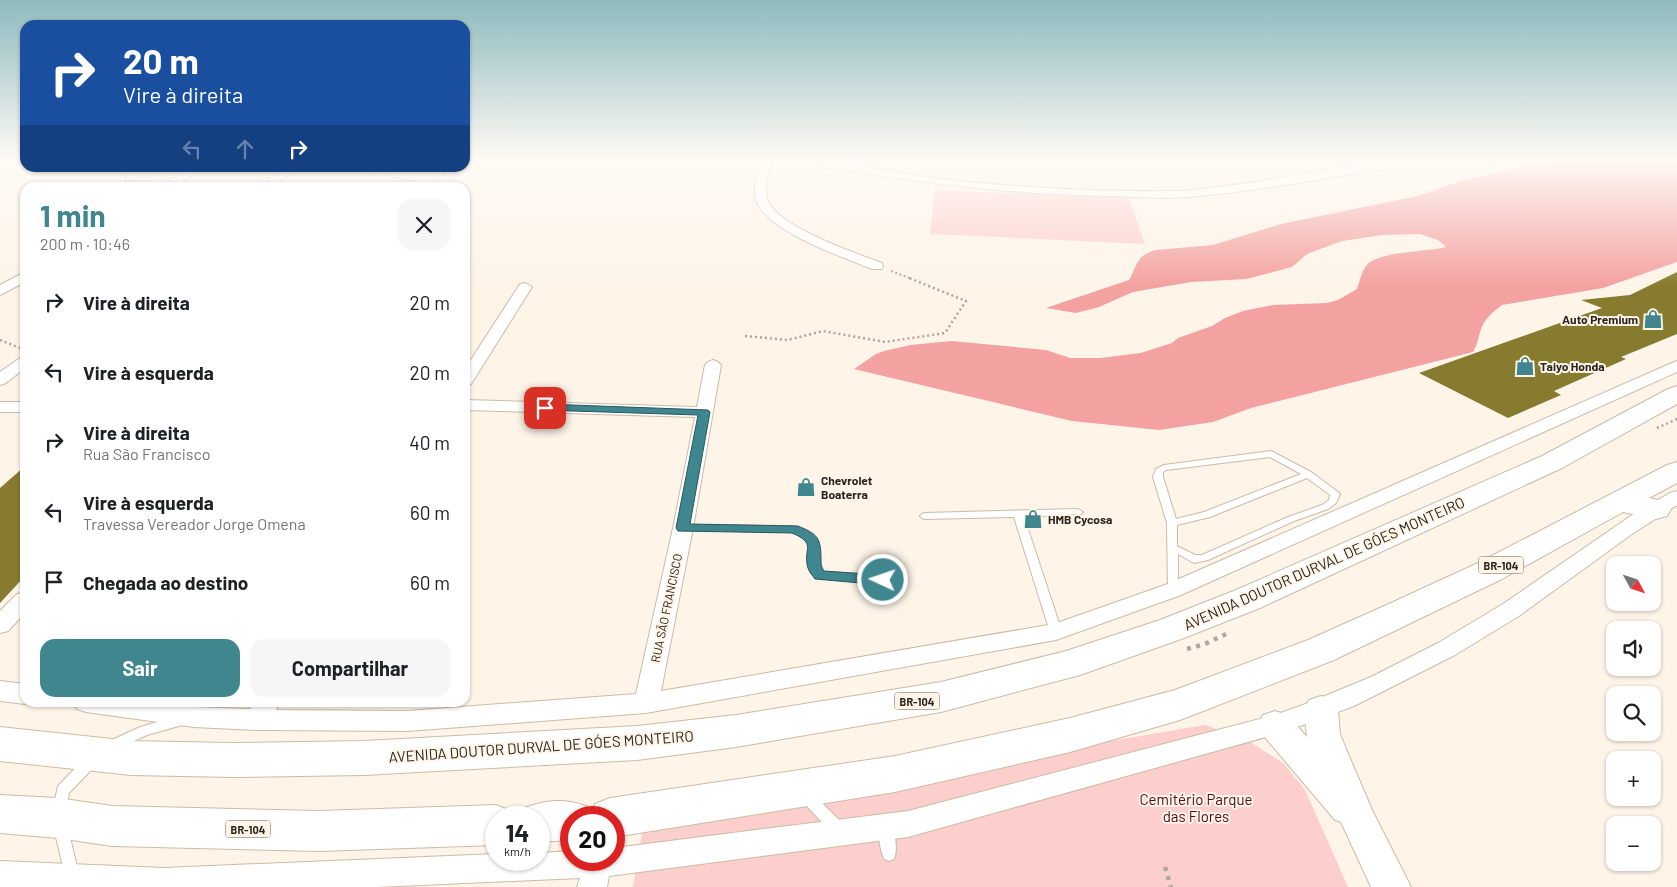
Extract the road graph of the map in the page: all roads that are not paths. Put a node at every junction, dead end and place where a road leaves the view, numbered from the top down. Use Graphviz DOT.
graph roads {
  1 [pos="764,202"];
  2 [pos="877,266"];
  3 [pos="20,279"];
  4 [pos="525,287"];
  5 [pos="0,291"];
  6 [pos="20,365"];
  7 [pos="713,365"];
  8 [pos="1677,366"];
  9 [pos="470,373"];
  10 [pos="0,380"];
  11 [pos="1677,394"];
  12 [pos="470,405"];
  13 [pos="20,407"];
  14 [pos="0,408"];
  15 [pos="704,412"];
  16 [pos="1677,471"];
  17 [pos="1308,474"];
  18 [pos="1619,502"];
  19 [pos="1666,503"];
  20 [pos="1078,512"];
  21 [pos="1018,514"];
  22 [pos="925,516"];
  23 [pos="1172,524"];
  24 [pos="683,528"];
  25 [pos="1172,547"];
  26 [pos="898,581"];
  27 [pos="1173,590"];
  28 [pos="20,605"];
  29 [pos="0,625"];
  30 [pos="1056,632"];
  31 [pos="0,691"];
  32 [pos="20,693"];
  33 [pos="646,703"];
  34 [pos="122,707"];
  35 [pos="1321,710"];
  36 [pos="263,711"];
  37 [pos="194,717"];
  38 [pos="1275,725"];
  39 [pos="0,744"];
  40 [pos="98,754"];
  41 [pos="800,790"];
  42 [pos="0,814"];
  43 [pos="625,816"];
  44 [pos="58,818"];
  45 [pos="1359,821"];
  46 [pos="485,824"];
  47 [pos="886,827"];
  48 [pos="842,833"];
  49 [pos="889,854"];
  50 [pos="625,866"];
  51 [pos="565,871"];
  52 [pos="0,875"];
  53 [pos="73,879"];
  54 [pos="162,884"];
  55 [pos="1391,887"];
  1 -- 2 [label="street"];
  3 -- 5 [label="street"];
  4 -- 9 [label="street"];
  6 -- 10 [label="street"];
  7 -- 15 [label="street, RUA SÃO FRANCISCO"];
  8 -- 27 [label="street"];
  11 -- 40 [label="highway, AVENIDA DOUTOR DURVAL DE GÓES MONTEIRO / BR-104"];
  12 -- 15 [label="street"];
  13 -- 14 [label="street"];
  15 -- 24 [label="street, RUA SÃO FRANCISCO"];
  16 -- 18 [label="highway, BR-104"];
  17 -- 23 [label="lane"];
  17 -- 23 [label="lane"];
  17 -- 25 [label="lane"];
  18 -- 19 [label="highway"];
  18 -- 41 [label="highway, BR-104"];
  19 -- 35 [label="street"];
  20 -- 21 [label="lane"];
  21 -- 22 [label="lane"];
  21 -- 30 [label="lane"];
  23 -- 25 [label="lane"];
  24 -- 26 [label="lane"];
  24 -- 33 [label="street, RUA SÃO FRANCISCO"];
  25 -- 27 [label="lane"];
  27 -- 30 [label="street"];
  28 -- 29 [label="street"];
  30 -- 33 [label="street"];
  31 -- 32 [label="street"];
  33 -- 36 [label="street"];
  34 -- 37 [label="street"];
  35 -- 38 [label="street"];
  35 -- 45 [label="street"];
  36 -- 37 [label="street"];
  37 -- 40 [label="lane"];
  38 -- 45 [label="street"];
  38 -- 47 [label="street"];
  39 -- 40 [label="highway, AVENIDA DOUTOR DURVAL DE GÓES MONTEIRO / BR-104"];
  40 -- 44 [label="lane"];
  41 -- 43 [label="highway, BR-104"];
  41 -- 48 [label="lane"];
  42 -- 44 [label="highway, BR-104"];
  44 -- 46 [label="highway, BR-104"];
  44 -- 53 [label="lane"];
  45 -- 55 [label="street"];
  47 -- 48 [label="street"];
  47 -- 49 [label="lane"];
  48 -- 50 [label="street"];
  51 -- 54 [label="street"];
  52 -- 53 [label="street"];
  53 -- 54 [label="street"];
}
